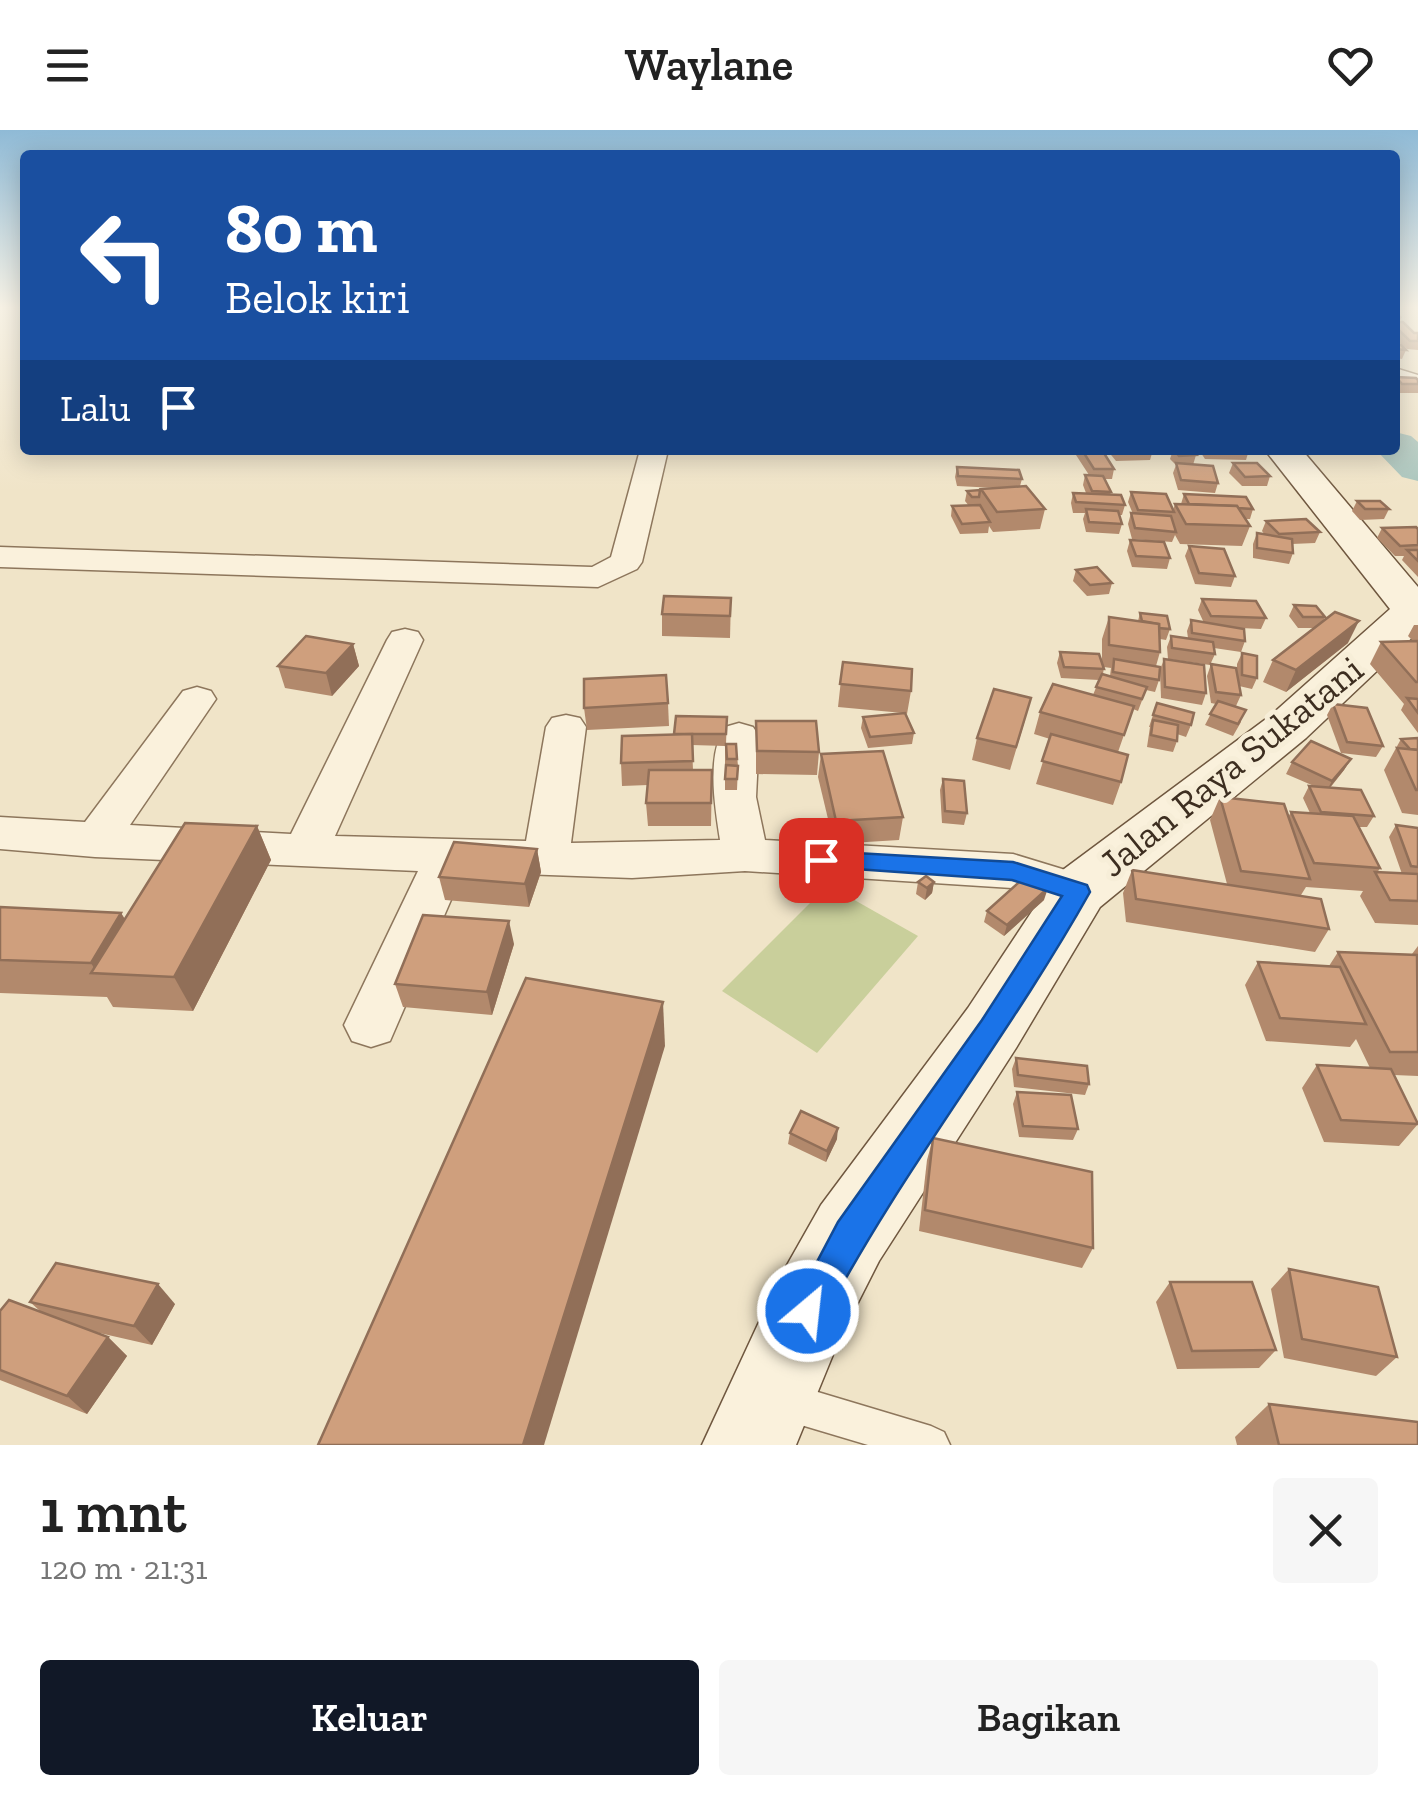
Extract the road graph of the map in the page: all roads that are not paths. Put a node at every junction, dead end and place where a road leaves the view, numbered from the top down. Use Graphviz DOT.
graph roads {
  1 [pos="653,455"];
  2 [pos="1287,455"];
  3 [pos="0,557"];
  4 [pos="1417,610"];
  5 [pos="405,640"];
  6 [pos="197,698"];
  7 [pos="566,727"];
  8 [pos="739,736"];
  9 [pos="0,833"];
  10 [pos="95,840"];
  11 [pos="306,851"];
  12 [pos="448,855"];
  13 [pos="745,855"];
  14 [pos="546,858"];
  15 [pos="1078,892"];
  16 [pos="371,1025"];
  17 [pos="759,1420"];
  18 [pos="931,1445"];
  1 -- 3 [label="street"];
  2 -- 4 [label="street"];
  4 -- 15 [label="street, Jalan Raya Sukatani"];
  5 -- 11 [label="street"];
  6 -- 10 [label="street"];
  7 -- 14 [label="street"];
  8 -- 13 [label="street"];
  9 -- 10 [label="street"];
  10 -- 11 [label="street"];
  11 -- 12 [label="street"];
  12 -- 14 [label="street"];
  12 -- 16 [label="street"];
  13 -- 14 [label="street"];
  13 -- 15 [label="street"];
  15 -- 17 [label="street, Jalan Raya Sukatani"];
  17 -- 18 [label="lane"];
}
